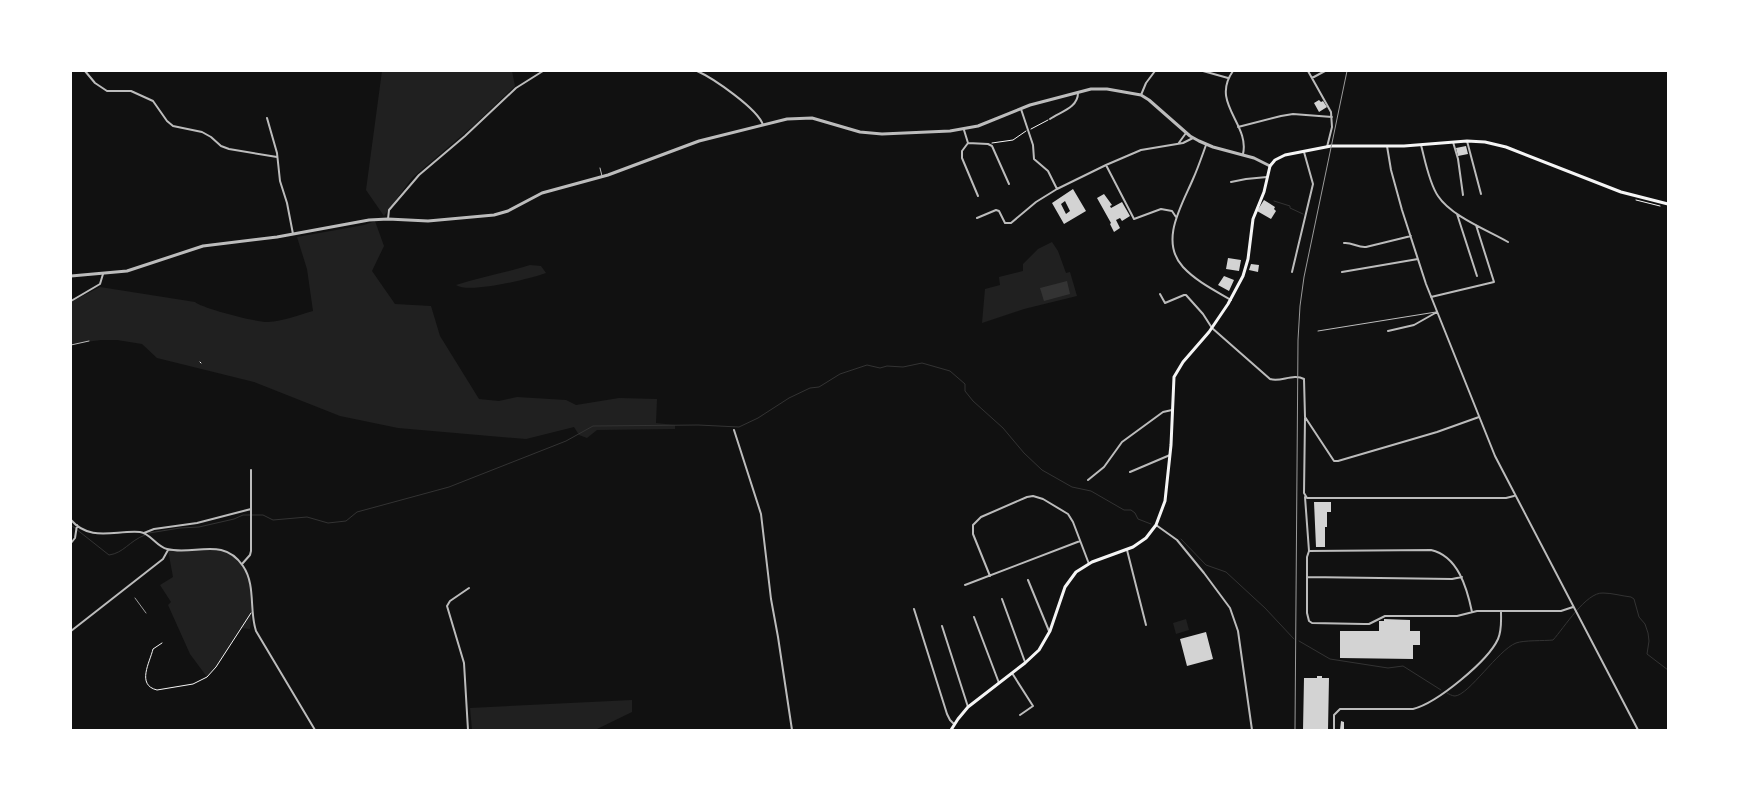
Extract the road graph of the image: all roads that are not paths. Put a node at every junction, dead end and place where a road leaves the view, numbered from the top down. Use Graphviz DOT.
graph roads {
  1 [pos="85,71"];
  2 [pos="543,71"];
  3 [pos="698,71"];
  4 [pos="1156,71"];
  5 [pos="1202,71"];
  6 [pos="1233,71"];
  7 [pos="1308,71"];
  8 [pos="1325,71"];
  9 [pos="1229,78"];
  10 [pos="1312,78"];
  11 [pos="1078,92"];
  12 [pos="1141,95"];
  13 [pos="1021,108"];
  14 [pos="1332,116"];
  15 [pos="267,118"];
  16 [pos="1050,119"];
  17 [pos="763,125"];
  18 [pos="1238,127"];
  19 [pos="964,130"];
  20 [pos="1186,132"];
  21 [pos="1193,138"];
  22 [pos="1468,141"];
  23 [pos="1453,142"];
  24 [pos="968,143"];
  25 [pos="1177,144"];
  26 [pos="1206,145"];
  27 [pos="1421,145"];
  28 [pos="1387,146"];
  29 [pos="1327,147"];
  30 [pos="1304,152"];
  31 [pos="1243,154"];
  32 [pos="277,157"];
  33 [pos="1106,165"];
  34 [pos="1270,166"];
  35 [pos="600,168"];
  36 [pos="602,177"];
  37 [pos="1267,177"];
  38 [pos="1231,182"];
  39 [pos="1009,184"];
  40 [pos="1057,188"];
  41 [pos="1481,194"];
  42 [pos="1463,195"];
  43 [pos="978,196"];
  44 [pos="1668,204"];
  45 [pos="1457,213"];
  46 [pos="1176,217"];
  47 [pos="977,218"];
  48 [pos="388,219"];
  49 [pos="1476,224"];
  50 [pos="293,234"];
  51 [pos="1411,236"];
  52 [pos="1508,242"];
  53 [pos="1344,243"];
  54 [pos="1418,259"];
  55 [pos="1292,272"];
  56 [pos="1342,272"];
  57 [pos="103,274"];
  58 [pos="71,276"];
  59 [pos="1477,276"];
  60 [pos="1160,294"];
  61 [pos="1430,297"];
  62 [pos="71,300"];
  63 [pos="1231,300"];
  64 [pos="1437,312"];
  65 [pos="1212,328"];
  66 [pos="1318,331"];
  67 [pos="1388,331"];
  68 [pos="89,341"];
  69 [pos="71,345"];
  70 [pos="1172,410"];
  71 [pos="1305,417"];
  72 [pos="1479,417"];
  73 [pos="734,430"];
  74 [pos="1170,455"];
  75 [pos="251,470"];
  76 [pos="1130,472"];
  77 [pos="1088,480"];
  78 [pos="1514,496"];
  79 [pos="1306,497"];
  80 [pos="251,510"];
  81 [pos="71,520"];
  82 [pos="1156,525"];
  83 [pos="76,527"];
  84 [pos="144,533"];
  85 [pos="1080,540"];
  86 [pos="71,543"];
  87 [pos="168,550"];
  88 [pos="1127,550"];
  89 [pos="1309,551"];
  90 [pos="242,564"];
  91 [pos="1089,564"];
  92 [pos="990,576"];
  93 [pos="1307,577"];
  94 [pos="1462,577"];
  95 [pos="1028,580"];
  96 [pos="965,585"];
  97 [pos="469,588"];
  98 [pos="1002,599"];
  99 [pos="1574,608"];
  100 [pos="914,609"];
  101 [pos="1501,611"];
  102 [pos="1472,612"];
  103 [pos="974,617"];
  104 [pos="1146,625"];
  105 [pos="942,626"];
  106 [pos="71,631"];
  107 [pos="1050,631"];
  108 [pos="1025,663"];
  109 [pos="1012,673"];
  110 [pos="999,683"];
  111 [pos="968,707"];
  112 [pos="1020,715"];
  113 [pos="954,724"];
  114 [pos="315,730"];
  115 [pos="468,730"];
  116 [pos="792,730"];
  117 [pos="951,730"];
  118 [pos="1252,730"];
  119 [pos="1334,730"];
  120 [pos="1638,730"];
  1 -- 32 [label="street"];
  2 -- 48 [label="street"];
  3 -- 17 [label="street"];
  4 -- 12 [label="street"];
  5 -- 9 [label="street"];
  6 -- 9 [label="street"];
  7 -- 10 [label="street"];
  8 -- 10 [label="street"];
  9 -- 18 [label="street"];
  10 -- 14 [label="street"];
  11 -- 12 [label="street"];
  11 -- 13 [label="street"];
  11 -- 16 [label="street"];
  12 -- 20 [label="street"];
  13 -- 19 [label="street"];
  13 -- 40 [label="street"];
  14 -- 18 [label="street"];
  14 -- 29 [label="street"];
  15 -- 32 [label="street"];
  17 -- 19 [label="street"];
  17 -- 36 [label="street"];
  18 -- 31 [label="street"];
  19 -- 24 [label="street"];
  20 -- 21 [label="street"];
  20 -- 25 [label="street"];
  21 -- 25 [label="street"];
  21 -- 26 [label="street"];
  22 -- 23 [label="main road"];
  22 -- 41 [label="street"];
  22 -- 44 [label="main road"];
  23 -- 27 [label="main road"];
  23 -- 42 [label="street"];
  24 -- 39 [label="street"];
  24 -- 43 [label="street"];
  25 -- 33 [label="street"];
  26 -- 31 [label="street"];
  26 -- 46 [label="street"];
  27 -- 28 [label="main road"];
  27 -- 45 [label="street"];
  28 -- 29 [label="main road"];
  28 -- 51 [label="street"];
  29 -- 30 [label="main road"];
  30 -- 34 [label="main road"];
  30 -- 55 [label="street"];
  31 -- 34 [label="street"];
  32 -- 50 [label="street"];
  33 -- 40 [label="street"];
  33 -- 46 [label="street"];
  34 -- 37 [label="main road"];
  35 -- 36 [label="lane"];
  36 -- 48 [label="street"];
  37 -- 38 [label="street"];
  37 -- 63 [label="main road"];
  40 -- 47 [label="street"];
  45 -- 49 [label="street"];
  45 -- 59 [label="street"];
  46 -- 63 [label="street"];
  48 -- 50 [label="street"];
  49 -- 52 [label="street"];
  49 -- 61 [label="street"];
  50 -- 57 [label="street"];
  51 -- 53 [label="street"];
  51 -- 54 [label="street"];
  54 -- 56 [label="street"];
  54 -- 61 [label="street"];
  57 -- 58 [label="street"];
  57 -- 62 [label="street"];
  60 -- 65 [label="street"];
  61 -- 64 [label="street"];
  63 -- 65 [label="main road"];
  64 -- 66 [label="lane"];
  64 -- 67 [label="street"];
  64 -- 72 [label="street"];
  65 -- 70 [label="main road"];
  65 -- 71 [label="street"];
  68 -- 69 [label="lane"];
  70 -- 74 [label="main road"];
  70 -- 77 [label="street"];
  71 -- 72 [label="street"];
  71 -- 79 [label="street"];
  72 -- 78 [label="street"];
  73 -- 116 [label="street"];
  74 -- 76 [label="street"];
  74 -- 82 [label="main road"];
  75 -- 80 [label="street"];
  78 -- 79 [label="street"];
  78 -- 99 [label="street"];
  79 -- 89 [label="street"];
  80 -- 84 [label="street"];
  80 -- 90 [label="street"];
  81 -- 83 [label="street"];
  82 -- 88 [label="main road"];
  82 -- 118 [label="street"];
  83 -- 84 [label="street"];
  83 -- 86 [label="street"];
  84 -- 87 [label="street"];
  85 -- 91 [label="street"];
  85 -- 92 [label="street"];
  85 -- 92 [label="street"];
  87 -- 90 [label="street"];
  87 -- 106 [label="street"];
  88 -- 91 [label="main road"];
  88 -- 104 [label="street"];
  89 -- 93 [label="street"];
  89 -- 94 [label="street"];
  90 -- 114 [label="street"];
  91 -- 107 [label="main road"];
  92 -- 96 [label="street"];
  93 -- 94 [label="street"];
  93 -- 102 [label="street"];
  94 -- 102 [label="street"];
  95 -- 107 [label="street"];
  97 -- 115 [label="street"];
  98 -- 108 [label="street"];
  99 -- 101 [label="street"];
  99 -- 120 [label="street"];
  100 -- 113 [label="street"];
  101 -- 102 [label="street"];
  101 -- 119 [label="street"];
  103 -- 110 [label="street"];
  105 -- 111 [label="street"];
  107 -- 108 [label="main road"];
  108 -- 109 [label="main road"];
  109 -- 110 [label="main road"];
  109 -- 112 [label="street"];
  110 -- 111 [label="main road"];
  111 -- 113 [label="main road"];
  113 -- 117 [label="main road"];
}
